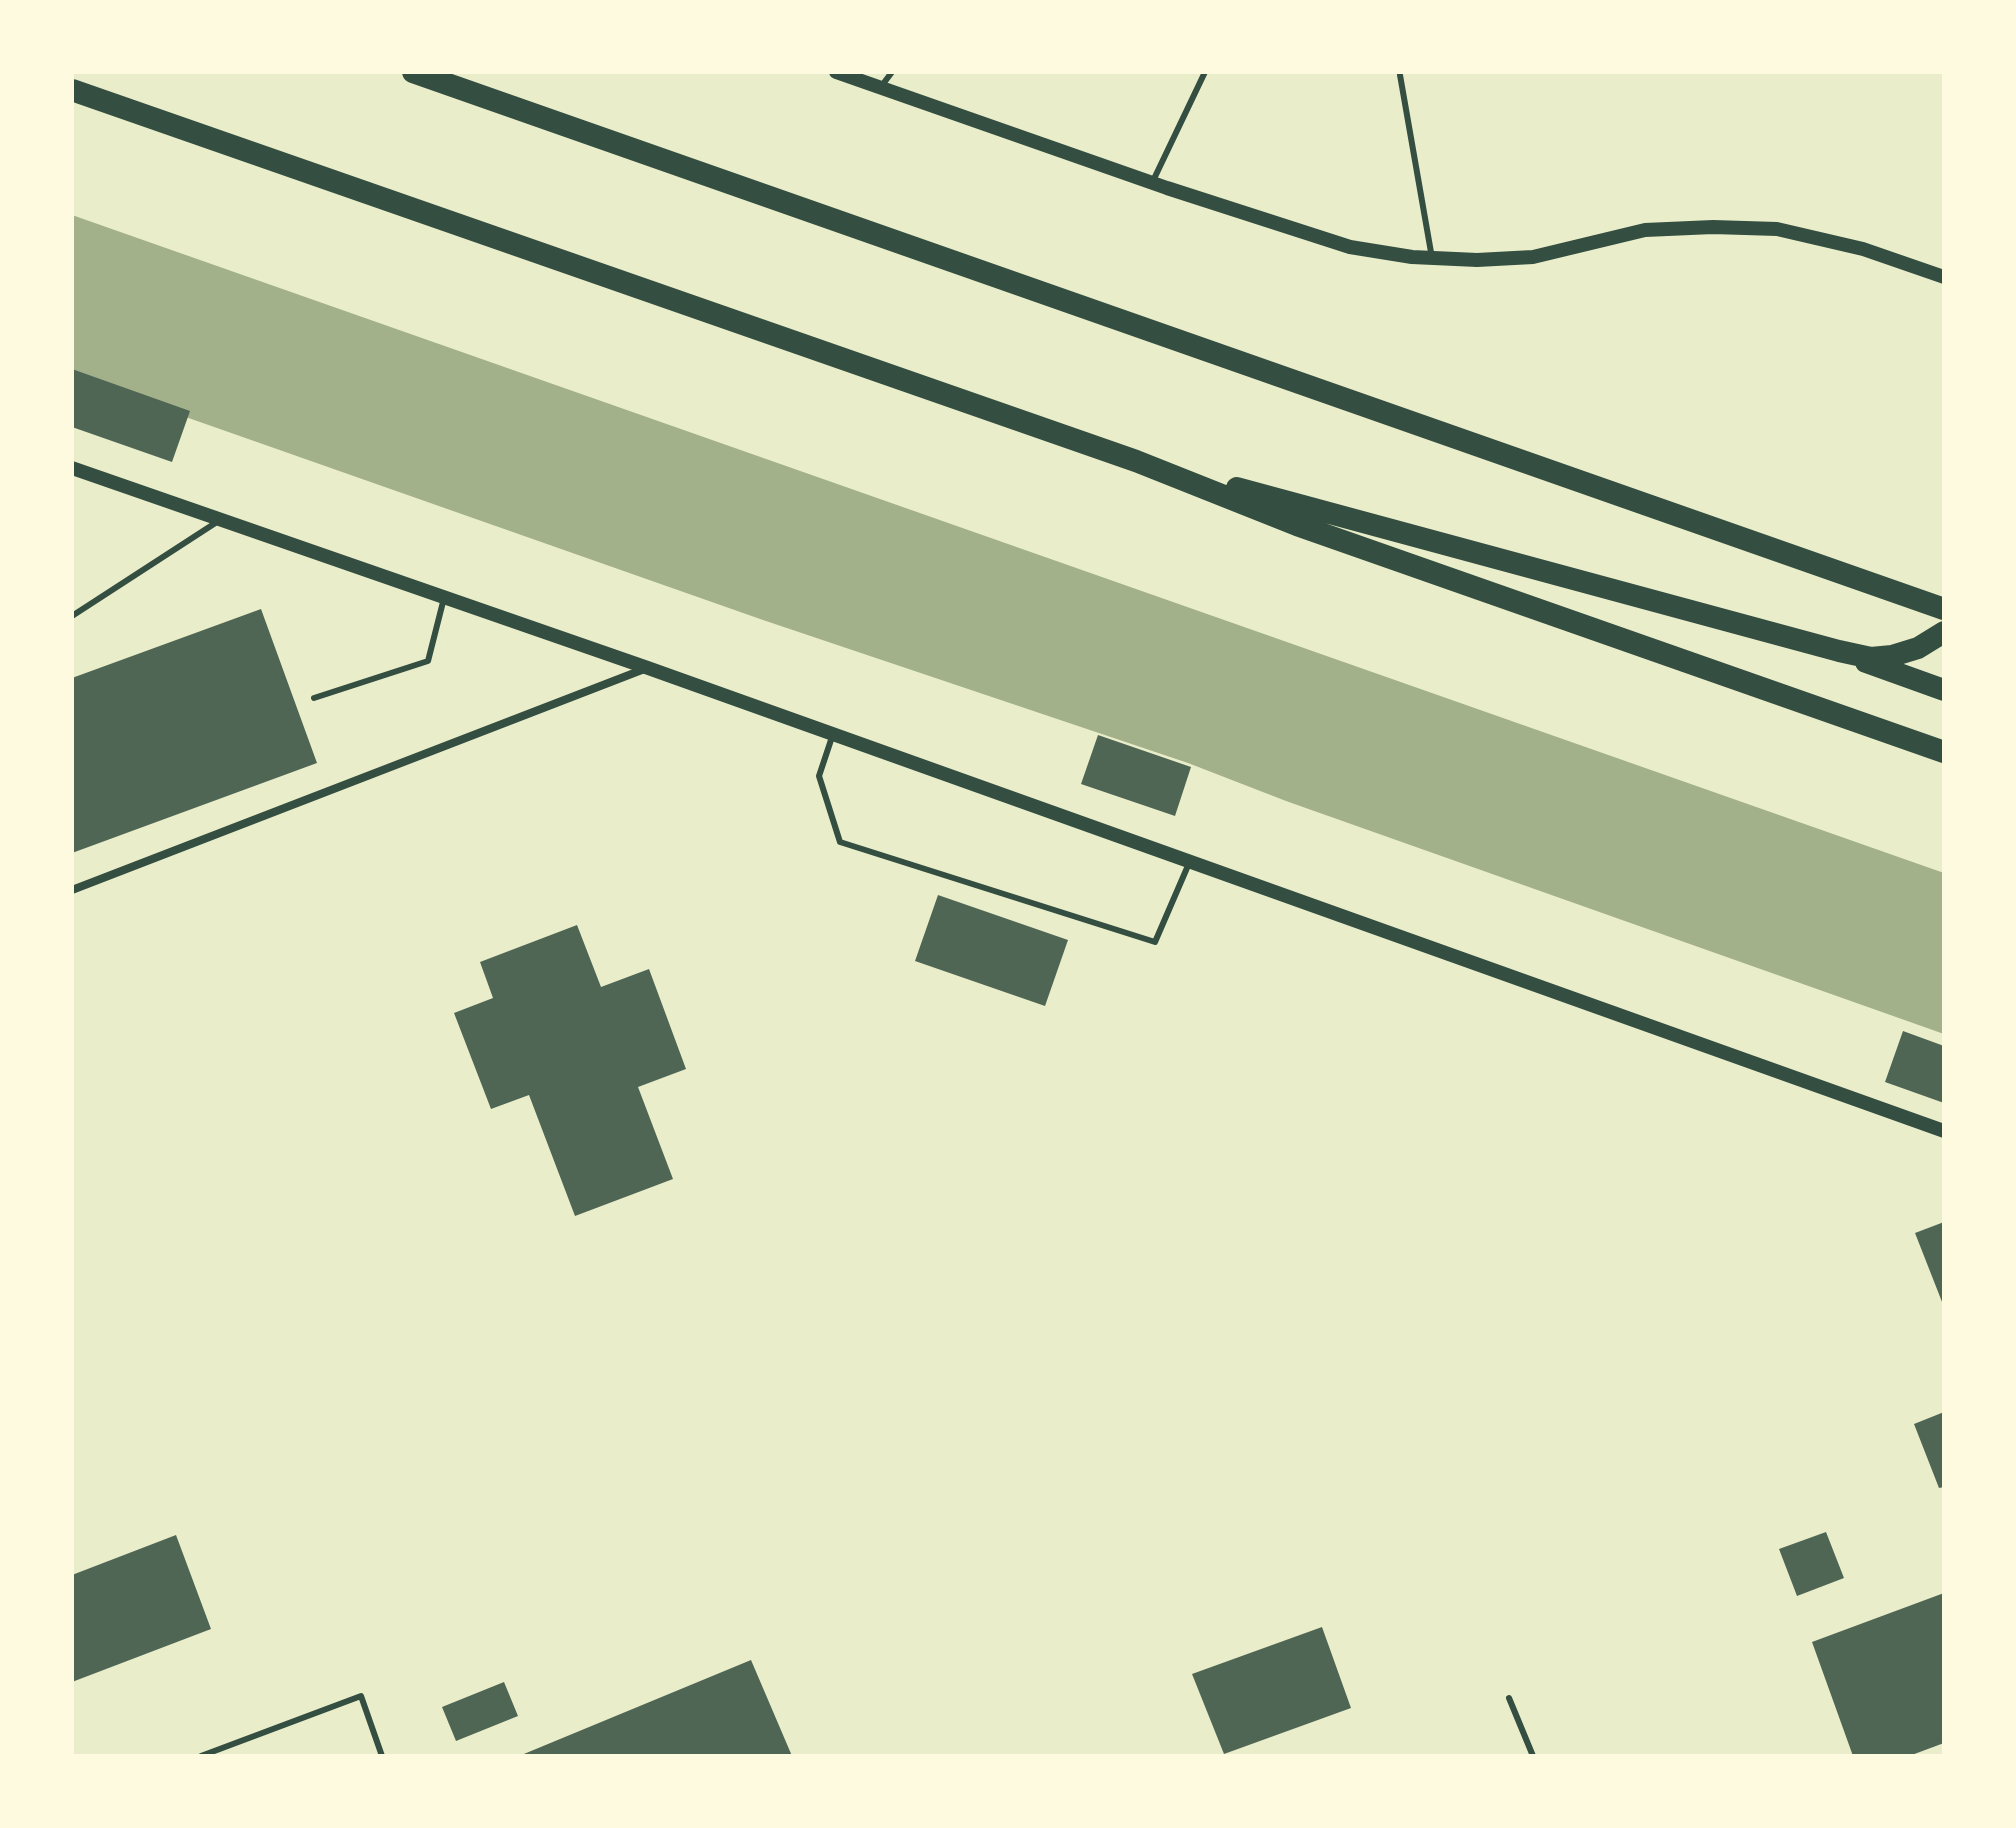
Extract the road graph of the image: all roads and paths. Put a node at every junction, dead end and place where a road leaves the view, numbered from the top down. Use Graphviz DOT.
graph roads {
  1 [pos="413,72"];
  2 [pos="836,72"];
  3 [pos="892,72"];
  4 [pos="1205,72"];
  5 [pos="1400,75"];
  6 [pos="880,88"];
  7 [pos="72,90"];
  8 [pos="1152,183"];
  9 [pos="1432,258"];
  10 [pos="1944,277"];
  11 [pos="1136,461"];
  12 [pos="72,468"];
  13 [pos="220,520"];
  14 [pos="444,598"];
  15 [pos="1944,609"];
  16 [pos="72,616"];
  17 [pos="1944,632"];
  18 [pos="1839,651"];
  19 [pos="648,668"];
  20 [pos="1944,690"];
  21 [pos="314,698"];
  22 [pos="833,734"];
  23 [pos="1944,752"];
  24 [pos="1190,861"];
  25 [pos="72,890"];
  26 [pos="1944,1131"];
  27 [pos="1509,1698"];
  28 [pos="201,1756"];
  29 [pos="382,1756"];
  30 [pos="1533,1756"];
  1 -- 15 [label="highway"];
  2 -- 6 [label="street"];
  3 -- 6 [label="lane"];
  4 -- 8 [label="lane"];
  5 -- 9 [label="lane"];
  6 -- 8 [label="street"];
  7 -- 11 [label="highway"];
  8 -- 9 [label="street"];
  9 -- 10 [label="street"];
  11 -- 18 [label="highway"];
  11 -- 23 [label="highway"];
  12 -- 13 [label="street"];
  13 -- 14 [label="street"];
  13 -- 16 [label="lane"];
  14 -- 19 [label="street"];
  14 -- 21 [label="lane"];
  17 -- 18 [label="highway"];
  18 -- 20 [label="highway"];
  19 -- 22 [label="street"];
  19 -- 25 [label="street"];
  22 -- 24 [label="street"];
  22 -- 24 [label="lane"];
  24 -- 26 [label="street"];
  27 -- 30 [label="lane"];
  28 -- 29 [label="lane"];
}
